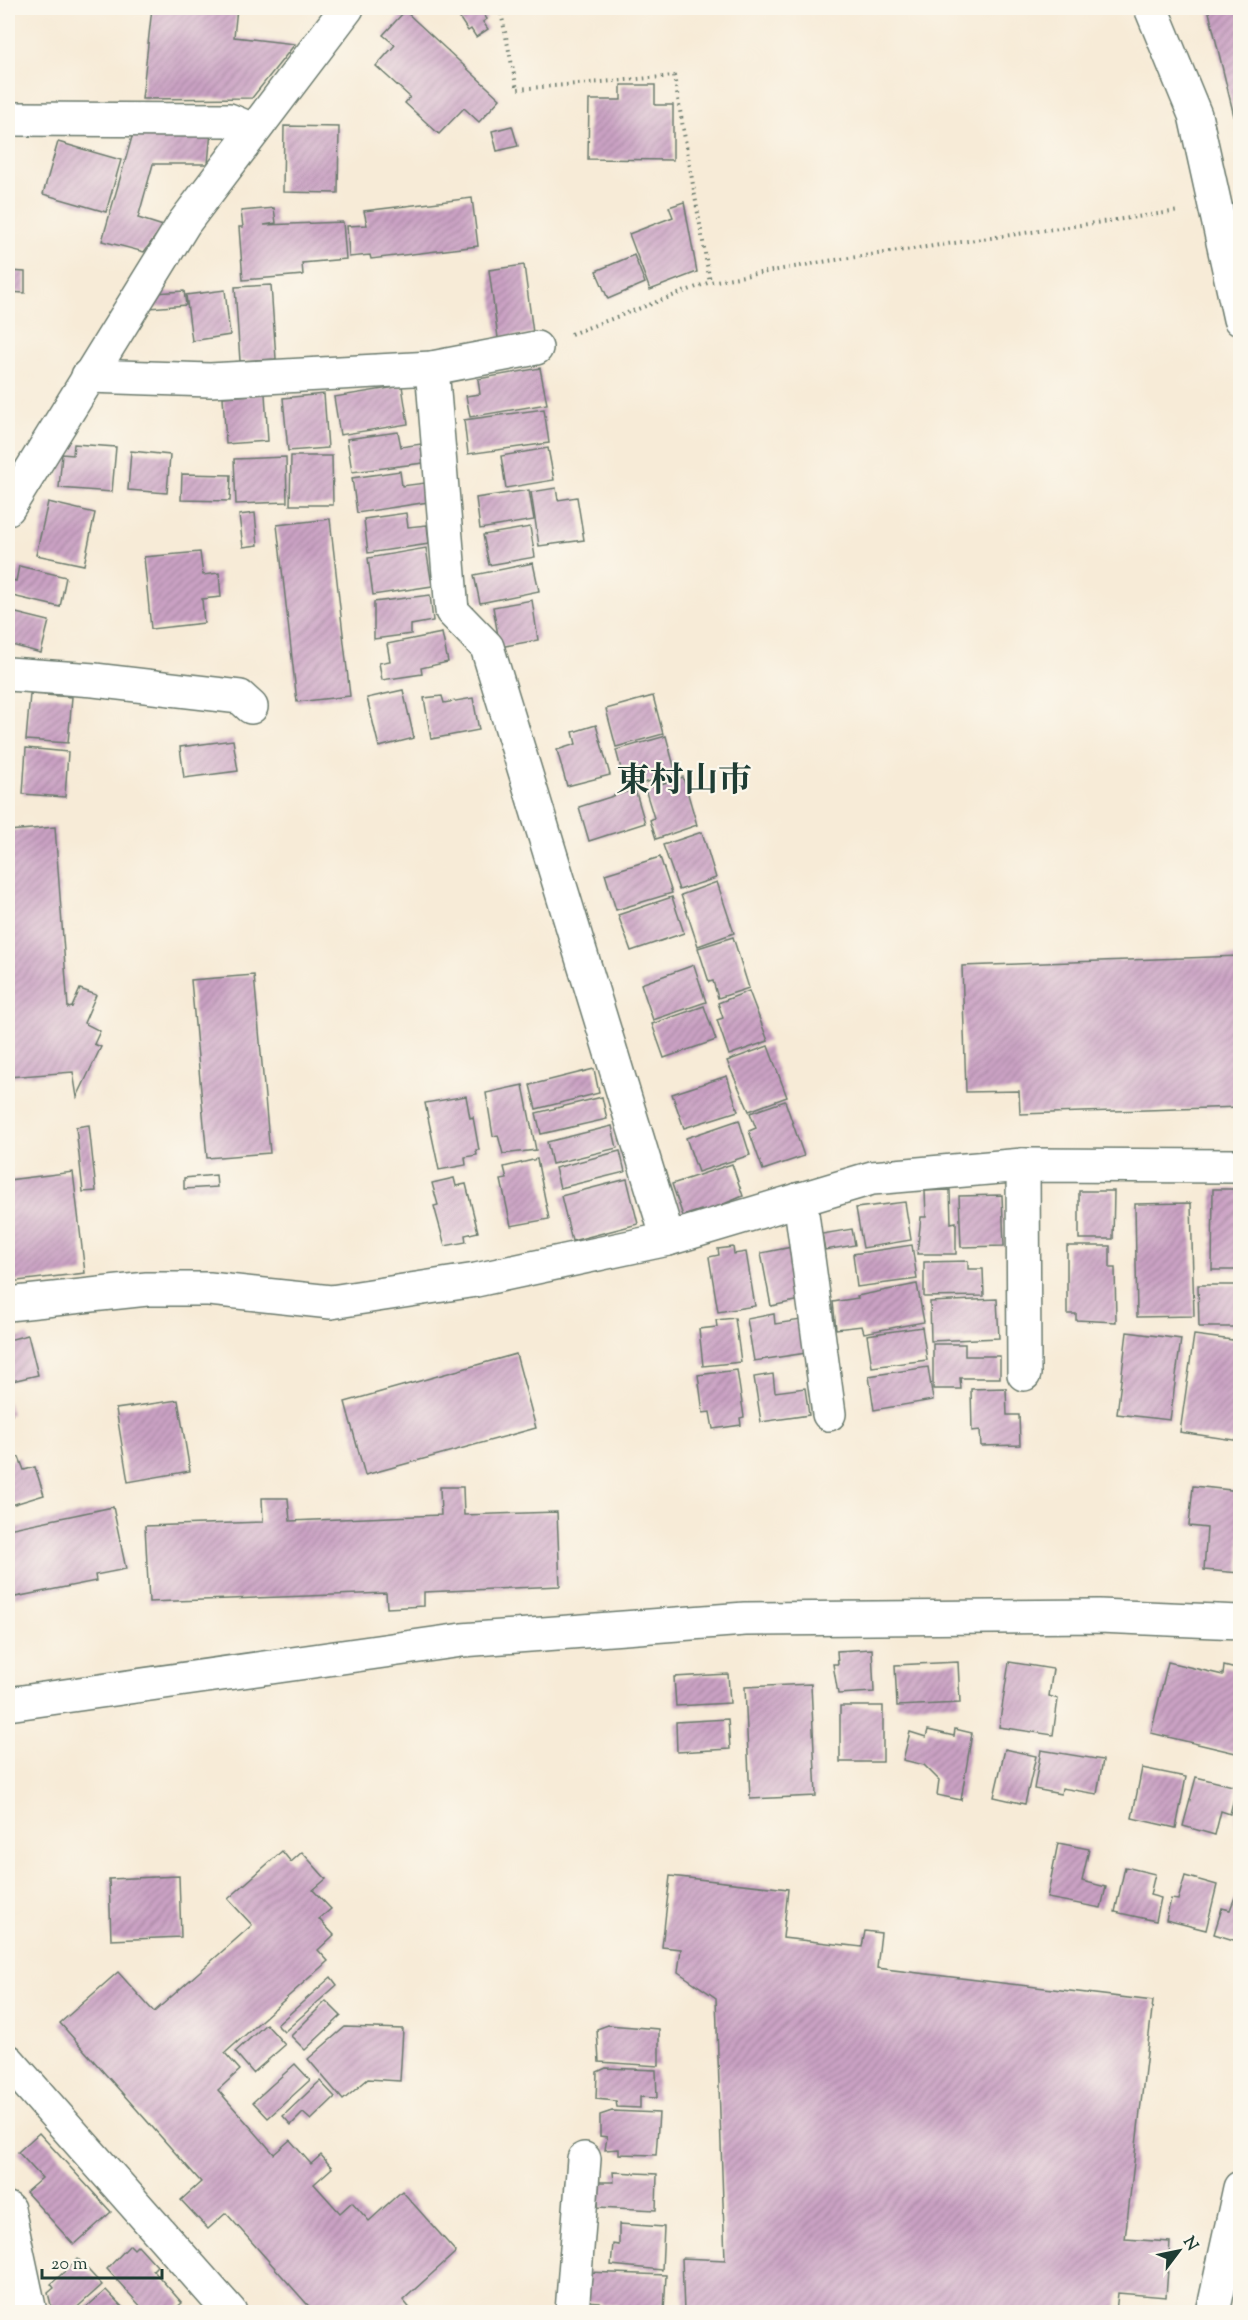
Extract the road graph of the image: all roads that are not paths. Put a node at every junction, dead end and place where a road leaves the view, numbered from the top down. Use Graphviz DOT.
graph roads {
  1 [pos="347,8"];
  2 [pos="1151,8"];
  3 [pos="8,119"];
  4 [pos="253,130"];
  5 [pos="1240,319"];
  6 [pos="536,348"];
  7 [pos="432,368"];
  8 [pos="88,376"];
  9 [pos="8,508"];
  10 [pos="8,674"];
  11 [pos="251,707"];
  12 [pos="1023,1165"];
  13 [pos="1240,1166"];
  14 [pos="800,1199"];
  15 [pos="668,1239"];
  16 [pos="8,1304"];
  17 [pos="1024,1374"];
  18 [pos="829,1414"];
  19 [pos="1240,1622"];
  20 [pos="8,1704"];
  21 [pos="8,2061"];
  22 [pos="584,2159"];
  23 [pos="1240,2188"];
  24 [pos="8,2209"];
  25 [pos="14,2271"];
  26 [pos="30,2313"];
  27 [pos="230,2313"];
  28 [pos="572,2313"];
  29 [pos="1212,2313"];
  1 -- 4 [label="street"];
  2 -- 5 [label="street"];
  3 -- 4 [label="street"];
  4 -- 8 [label="street"];
  6 -- 7 [label="street"];
  7 -- 8 [label="street"];
  7 -- 15 [label="street"];
  8 -- 9 [label="street"];
  10 -- 11 [label="street"];
  12 -- 13 [label="street"];
  12 -- 14 [label="street"];
  12 -- 17 [label="street"];
  14 -- 15 [label="street"];
  14 -- 18 [label="street"];
  15 -- 16 [label="street"];
  19 -- 20 [label="street"];
  21 -- 27 [label="street"];
  22 -- 28 [label="street"];
  23 -- 29 [label="street"];
  24 -- 25 [label="street"];
  25 -- 26 [label="street"];
}
